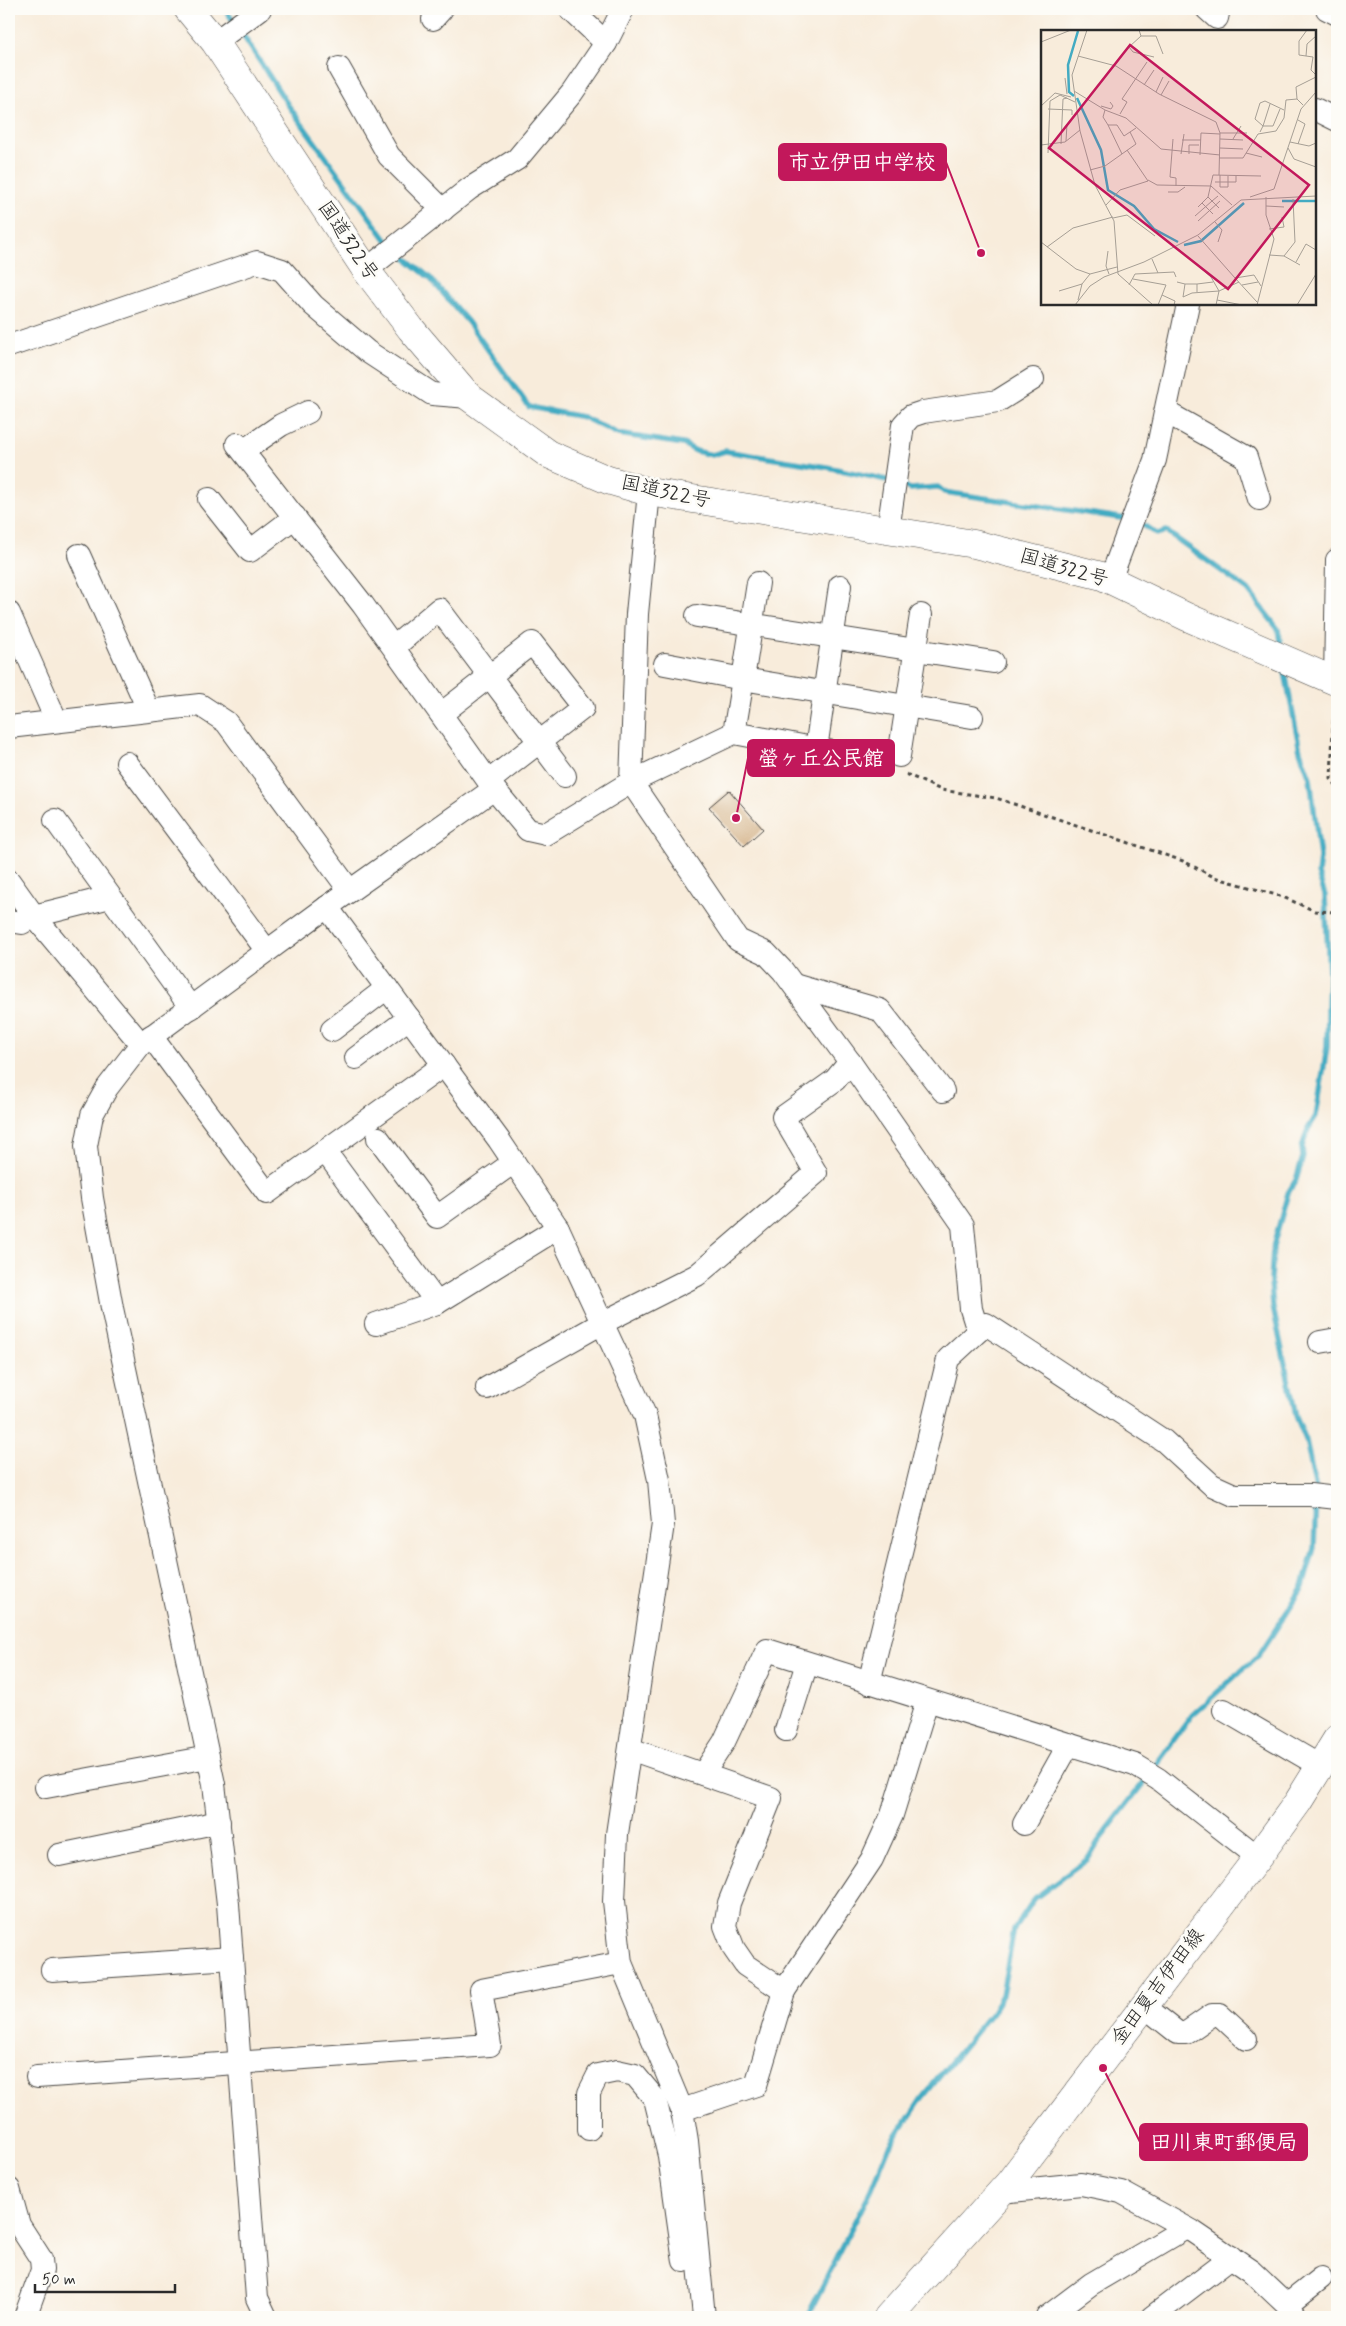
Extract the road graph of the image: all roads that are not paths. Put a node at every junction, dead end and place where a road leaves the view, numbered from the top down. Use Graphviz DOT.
graph roads {
  1 [pos="188,9"];
  2 [pos="570,9"];
  3 [pos="623,9"];
  4 [pos="1327,9"];
  5 [pos="257,11"];
  6 [pos="1337,14"];
  7 [pos="224,36"];
  8 [pos="606,43"];
  9 [pos="339,68"];
  10 [pos="1316,110"];
  11 [pos="1337,120"];
  12 [pos="443,210"];
  13 [pos="375,263"];
  14 [pos="1188,305"];
  15 [pos="9,346"];
  16 [pos="1033,379"];
  17 [pos="469,397"];
  18 [pos="308,412"];
  19 [pos="1166,412"];
  20 [pos="649,492"];
  21 [pos="208,499"];
  22 [pos="1260,499"];
  23 [pos="295,518"];
  24 [pos="888,531"];
  25 [pos="79,555"];
  26 [pos="1337,560"];
  27 [pos="1110,580"];
  28 [pos="758,583"];
  29 [pos="840,586"];
  30 [pos="9,613"];
  31 [pos="921,615"];
  32 [pos="697,616"];
  33 [pos="751,624"];
  34 [pos="832,637"];
  35 [pos="394,647"];
  36 [pos="916,650"];
  37 [pos="992,662"];
  38 [pos="665,664"];
  39 [pos="490,676"];
  40 [pos="743,679"];
  41 [pos="1333,680"];
  42 [pos="823,692"];
  43 [pos="907,706"];
  44 [pos="148,709"];
  45 [pos="441,714"];
  46 [pos="972,717"];
  47 [pos="56,720"];
  48 [pos="9,727"];
  49 [pos="734,734"];
  50 [pos="540,742"];
  51 [pos="816,749"];
  52 [pos="900,756"];
  53 [pos="876,760"];
  54 [pos="127,763"];
  55 [pos="565,776"];
  56 [pos="631,782"];
  57 [pos="492,785"];
  58 [pos="55,820"];
  59 [pos="9,881"];
  60 [pos="350,891"];
  61 [pos="110,897"];
  62 [pos="327,907"];
  63 [pos="34,916"];
  64 [pos="9,921"];
  65 [pos="267,951"];
  66 [pos="794,985"];
  67 [pos="387,988"];
  68 [pos="191,1008"];
  69 [pos="410,1018"];
  70 [pos="332,1030"];
  71 [pos="146,1040"];
  72 [pos="356,1058"];
  73 [pos="850,1062"];
  74 [pos="444,1065"];
  75 [pos="943,1091"];
  76 [pos="378,1138"];
  77 [pos="325,1151"];
  78 [pos="514,1162"];
  79 [pos="558,1228"];
  80 [pos="437,1303"];
  81 [pos="604,1322"];
  82 [pos="376,1324"];
  83 [pos="978,1331"];
  84 [pos="487,1388"];
  85 [pos="1325,1496"];
  86 [pos="807,1663"];
  87 [pos="869,1683"];
  88 [pos="927,1701"];
  89 [pos="1224,1710"];
  90 [pos="786,1730"];
  91 [pos="1337,1739"];
  92 [pos="1069,1744"];
  93 [pos="630,1749"];
  94 [pos="208,1757"];
  95 [pos="1320,1766"];
  96 [pos="703,1774"];
  97 [pos="46,1787"];
  98 [pos="219,1822"];
  99 [pos="1024,1824"];
  100 [pos="59,1855"];
  101 [pos="1258,1857"];
  102 [pos="232,1958"];
  103 [pos="621,1963"];
  104 [pos="52,1970"];
  105 [pos="784,1991"];
  106 [pos="1144,2006"];
  107 [pos="1246,2039"];
  108 [pos="240,2062"];
  109 [pos="37,2077"];
  110 [pos="682,2110"];
  111 [pos="589,2129"];
  112 [pos="9,2188"];
  113 [pos="1001,2192"];
  114 [pos="1186,2228"];
  115 [pos="1231,2258"];
  116 [pos="699,2268"];
  117 [pos="1321,2278"];
  118 [pos="1292,2311"];
  119 [pos="25,2317"];
  120 [pos="266,2317"];
  121 [pos="704,2317"];
  122 [pos="888,2317"];
  123 [pos="1047,2317"];
  124 [pos="1152,2317"];
  1 -- 7 [label="main road, 国道322号"];
  2 -- 8 [label="street"];
  3 -- 8 [label="street"];
  4 -- 6 [label="street"];
  5 -- 7 [label="street"];
  7 -- 13 [label="main road, 国道322号"];
  8 -- 12 [label="street"];
  9 -- 12 [label="street"];
  10 -- 11 [label="street"];
  12 -- 13 [label="street"];
  13 -- 17 [label="main road, 国道322号"];
  14 -- 19 [label="street"];
  15 -- 17 [label="street"];
  16 -- 24 [label="street"];
  17 -- 20 [label="main road, 国道322号"];
  18 -- 23 [label="street"];
  19 -- 22 [label="street"];
  19 -- 27 [label="street"];
  20 -- 24 [label="main road, 国道322号"];
  20 -- 56 [label="street"];
  21 -- 23 [label="street"];
  23 -- 35 [label="street"];
  24 -- 27 [label="main road, 国道322号"];
  25 -- 44 [label="street"];
  26 -- 41 [label="street"];
  27 -- 41 [label="main road, 国道322号"];
  28 -- 33 [label="street"];
  29 -- 34 [label="street"];
  30 -- 47 [label="street"];
  31 -- 36 [label="street"];
  32 -- 33 [label="street"];
  33 -- 34 [label="street"];
  33 -- 40 [label="street"];
  34 -- 36 [label="street"];
  34 -- 42 [label="street"];
  35 -- 39 [label="street"];
  35 -- 45 [label="street"];
  36 -- 37 [label="street"];
  36 -- 43 [label="street"];
  38 -- 40 [label="street"];
  39 -- 45 [label="street"];
  39 -- 50 [label="street"];
  39 -- 50 [label="street"];
  40 -- 42 [label="street"];
  40 -- 49 [label="street"];
  42 -- 43 [label="street"];
  42 -- 51 [label="street"];
  43 -- 46 [label="street"];
  43 -- 52 [label="street"];
  44 -- 47 [label="street"];
  44 -- 60 [label="street"];
  45 -- 57 [label="street"];
  47 -- 48 [label="street"];
  49 -- 51 [label="street"];
  49 -- 56 [label="street"];
  50 -- 55 [label="street"];
  50 -- 57 [label="street"];
  51 -- 53 [label="street"];
  54 -- 65 [label="street"];
  56 -- 57 [label="street"];
  56 -- 66 [label="street"];
  57 -- 60 [label="street"];
  58 -- 61 [label="street"];
  59 -- 63 [label="street"];
  60 -- 62 [label="street"];
  61 -- 63 [label="street"];
  61 -- 68 [label="street"];
  62 -- 65 [label="street"];
  62 -- 67 [label="street"];
  63 -- 64 [label="street"];
  63 -- 71 [label="street"];
  65 -- 68 [label="street"];
  66 -- 73 [label="street"];
  66 -- 75 [label="street"];
  67 -- 69 [label="street"];
  67 -- 70 [label="street"];
  68 -- 71 [label="street"];
  69 -- 72 [label="street"];
  69 -- 74 [label="street"];
  71 -- 77 [label="street"];
  71 -- 94 [label="street"];
  73 -- 81 [label="street"];
  73 -- 83 [label="street"];
  74 -- 77 [label="street"];
  74 -- 78 [label="street"];
  76 -- 78 [label="street"];
  77 -- 80 [label="street"];
  78 -- 79 [label="street"];
  79 -- 80 [label="street"];
  79 -- 81 [label="street"];
  80 -- 82 [label="street"];
  81 -- 84 [label="street"];
  81 -- 93 [label="street"];
  83 -- 85 [label="street"];
  83 -- 87 [label="street"];
  86 -- 87 [label="street"];
  86 -- 90 [label="street"];
  86 -- 96 [label="street"];
  87 -- 88 [label="street"];
  88 -- 92 [label="street"];
  88 -- 105 [label="street"];
  89 -- 95 [label="street"];
  91 -- 95 [label="main road, 金田夏吉伊田線"];
  92 -- 99 [label="street"];
  92 -- 101 [label="street"];
  93 -- 96 [label="street"];
  93 -- 103 [label="street"];
  94 -- 97 [label="street"];
  94 -- 98 [label="street"];
  95 -- 101 [label="main road, 金田夏吉伊田線"];
  96 -- 105 [label="street"];
  98 -- 100 [label="street"];
  98 -- 102 [label="street"];
  101 -- 106 [label="main road, 金田夏吉伊田線"];
  102 -- 104 [label="street"];
  102 -- 108 [label="street"];
  103 -- 108 [label="street"];
  103 -- 110 [label="street"];
  105 -- 110 [label="street"];
  106 -- 107 [label="street"];
  106 -- 113 [label="main road, 金田夏吉伊田線"];
  108 -- 109 [label="street"];
  108 -- 120 [label="street"];
  110 -- 116 [label="street"];
  111 -- 116 [label="street"];
  112 -- 119 [label="street"];
  113 -- 114 [label="street"];
  113 -- 122 [label="main road, 金田夏吉伊田線"];
  114 -- 115 [label="street"];
  114 -- 123 [label="street"];
  115 -- 118 [label="street"];
  115 -- 124 [label="street"];
  116 -- 121 [label="street"];
  117 -- 118 [label="street"];
}
